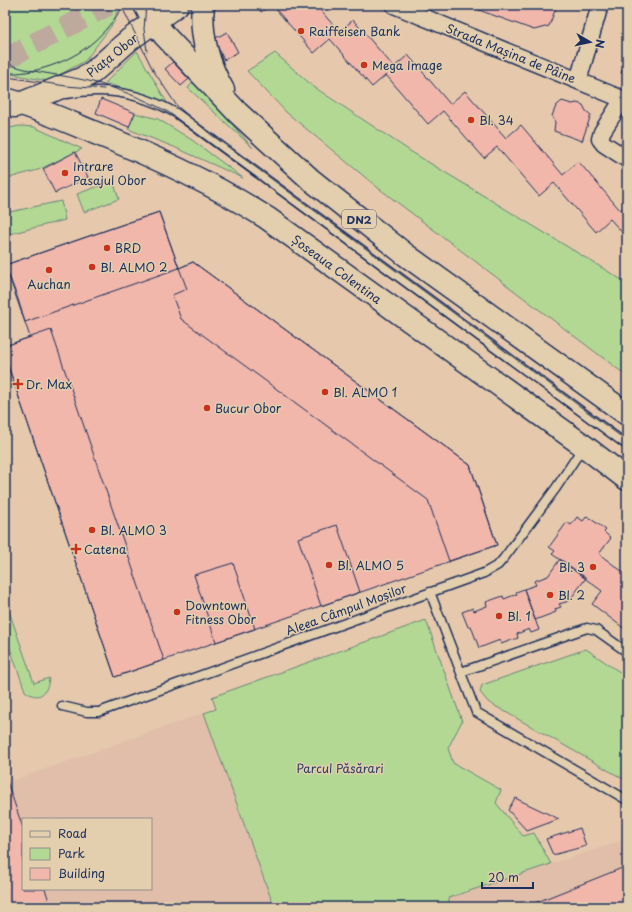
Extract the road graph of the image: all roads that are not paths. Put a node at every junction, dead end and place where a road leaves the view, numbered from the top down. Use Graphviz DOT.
graph roads {
  1 [pos="177,5"];
  2 [pos="203,5"];
  3 [pos="394,5"];
  4 [pos="600,5"];
  5 [pos="150,13"];
  6 [pos="578,80"];
  7 [pos="625,100"];
  8 [pos="10,104"];
  9 [pos="238,113"];
  10 [pos="627,159"];
  11 [pos="627,414"];
  12 [pos="627,445"];
  13 [pos="584,446"];
  14 [pos="627,479"];
  15 [pos="430,592"];
  16 [pos="627,652"];
  17 [pos="461,672"];
  18 [pos="62,706"];
  19 [pos="627,800"];
  1 -- 5 [label="main road, Piața Obor"];
  2 -- 9 [label="main road"];
  3 -- 6 [label="street, Strada Mașina de Pâine"];
  4 -- 6 [label="street"];
  5 -- 8 [label="main road, Piața Obor"];
  5 -- 9 [label="main road, DN2"];
  6 -- 7 [label="street, Strada Mașina de Pâine"];
  7 -- 10 [label="street"];
  8 -- 12 [label="lane"];
  8 -- 13 [label="main road, Șoseaua Colentina"];
  9 -- 11 [label="main road, DN2"];
  13 -- 14 [label="main road, Șoseaua Colentina"];
  13 -- 15 [label="lane, Aleea Câmpul Moșilor"];
  15 -- 17 [label="lane"];
  15 -- 18 [label="lane, Aleea Câmpul Moșilor"];
  16 -- 17 [label="lane"];
  17 -- 19 [label="lane"];
}
